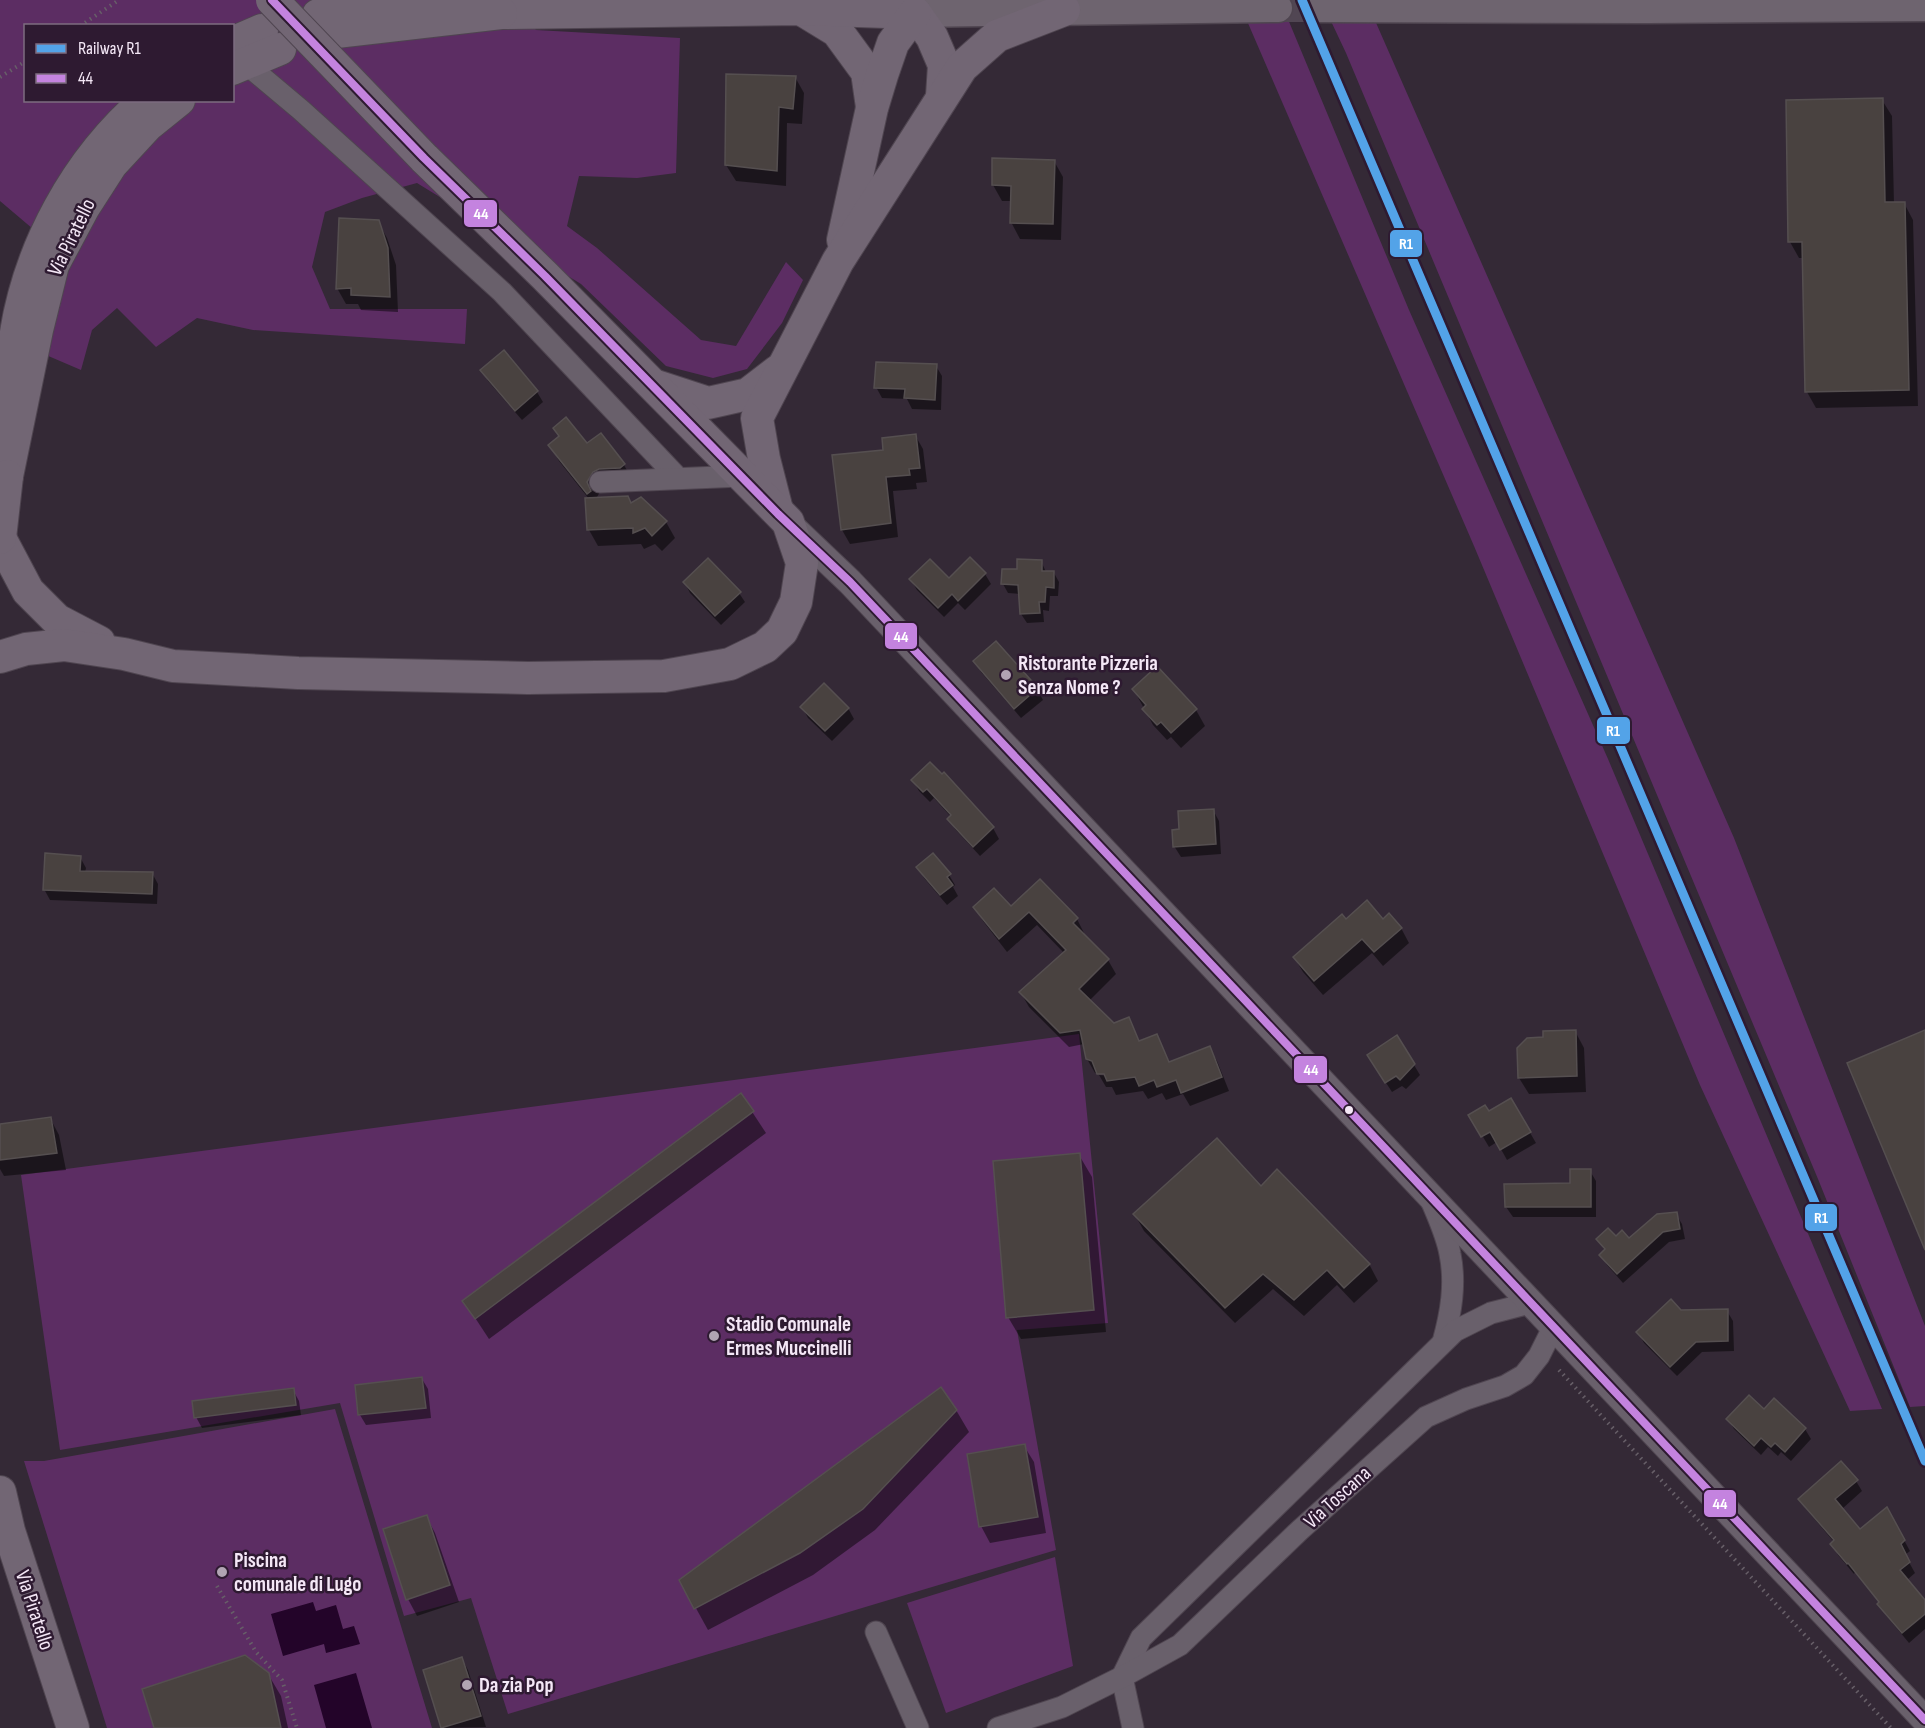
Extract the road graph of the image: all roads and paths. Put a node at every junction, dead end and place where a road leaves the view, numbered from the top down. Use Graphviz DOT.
graph roads {
  1 [pos="119,0"];
  2 [pos="272,0"];
  3 [pos="1925,7"];
  4 [pos="1278,8"];
  5 [pos="801,9"];
  6 [pos="1317,9"];
  7 [pos="1064,10"];
  8 [pos="915,13"];
  9 [pos="83,24"];
  10 [pos="327,24"];
  11 [pos="271,39"];
  12 [pos="237,58"];
  13 [pos="24,62"];
  14 [pos="0,77"];
  15 [pos="942,96"];
  16 [pos="144,102"];
  17 [pos="177,102"];
  18 [pos="872,108"];
  19 [pos="838,261"];
  20 [pos="781,369"];
  21 [pos="652,385"];
  22 [pos="7,476"];
  23 [pos="742,476"];
  24 [pos="678,478"];
  25 [pos="600,482"];
  26 [pos="783,518"];
  27 [pos="0,538"];
  28 [pos="124,654"];
  29 [pos="0,657"];
  30 [pos="1430,1198"];
  31 [pos="1530,1303"];
  32 [pos="1553,1328"];
  33 [pos="1443,1342"];
  34 [pos="0,1492"];
  35 [pos="218,1586"];
  36 [pos="876,1632"];
  37 [pos="1122,1677"];
  38 [pos="1925,1720"];
  39 [pos="73,1728"];
  40 [pos="297,1728"];
  41 [pos="918,1728"];
  42 [pos="998,1728"];
  43 [pos="1133,1728"];
  1 -- 9 [label="path"];
  2 -- 21 [label="main road, bridge"];
  3 -- 6 [label="main road"];
  4 -- 7 [label="main road"];
  5 -- 8 [label="main road"];
  5 -- 10 [label="main road"];
  5 -- 18 [label="main road"];
  7 -- 8 [label="main road"];
  7 -- 15 [label="main road"];
  8 -- 15 [label="main road"];
  8 -- 18 [label="main road"];
  11 -- 12 [label="main road"];
  12 -- 24 [label="street"];
  13 -- 14 [label="path"];
  15 -- 19 [label="main road"];
  16 -- 22 [label="main road, Via Piratello"];
  17 -- 22 [label="main road, Via Piratello"];
  18 -- 19 [label="main road"];
  19 -- 20 [label="main road"];
  20 -- 21 [label="main road"];
  20 -- 26 [label="main road"];
  21 -- 23 [label="main road"];
  22 -- 27 [label="main road, Via Piratello"];
  23 -- 24 [label="street"];
  23 -- 26 [label="main road"];
  24 -- 25 [label="street"];
  26 -- 28 [label="main road"];
  26 -- 30 [label="street"];
  27 -- 28 [label="main road"];
  28 -- 29 [label="main road"];
  30 -- 31 [label="street"];
  30 -- 33 [label="street"];
  31 -- 32 [label="street"];
  31 -- 33 [label="street, Via Toscana"];
  32 -- 37 [label="street, Via Toscana"];
  32 -- 38 [label="street"];
  33 -- 37 [label="street, Via Toscana"];
  34 -- 39 [label="main road, Via Piratello"];
  35 -- 40 [label="path"];
  36 -- 41 [label="street"];
  37 -- 42 [label="street, Via Toscana"];
  37 -- 43 [label="street"];
}
